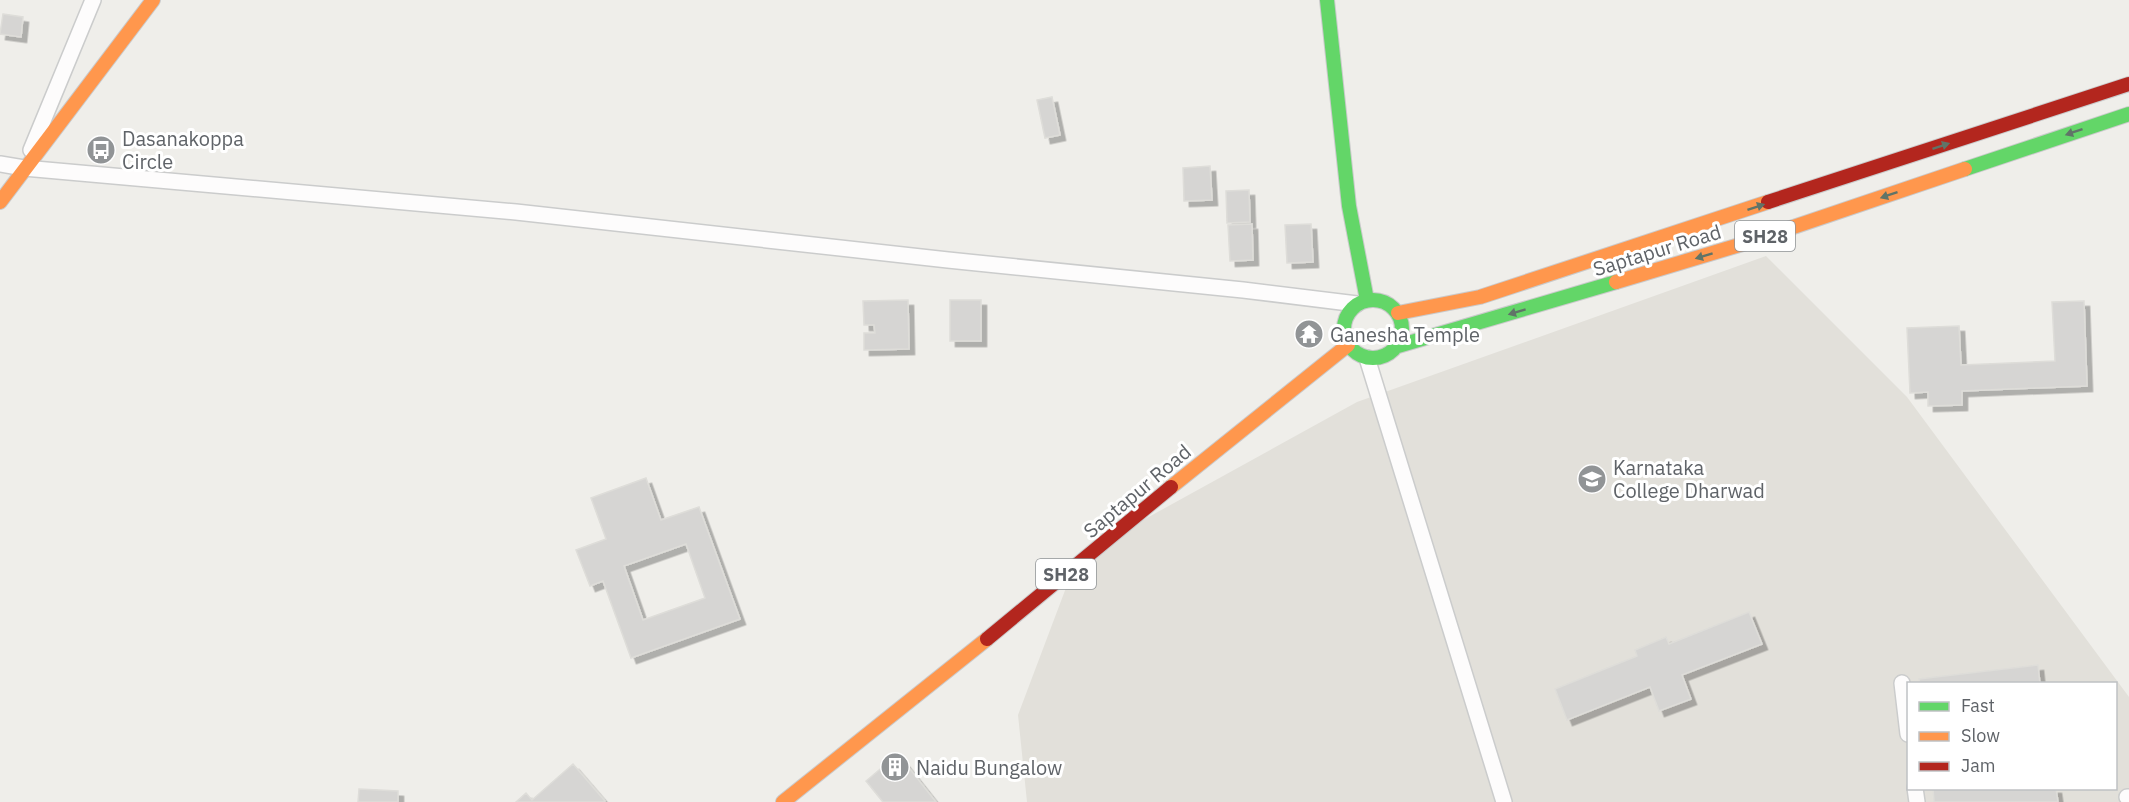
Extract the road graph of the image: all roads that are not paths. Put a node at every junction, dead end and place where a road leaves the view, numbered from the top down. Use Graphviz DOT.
graph roads {
  1 [pos="93,0"];
  2 [pos="153,0"];
  3 [pos="1327,0"];
  4 [pos="2129,84"];
  5 [pos="2129,114"];
  6 [pos="0,164"];
  7 [pos="24,168"];
  8 [pos="0,202"];
  9 [pos="1362,302"];
  10 [pos="1398,313"];
  11 [pos="1348,345"];
  12 [pos="1398,346"];
  13 [pos="1367,358"];
  14 [pos="1902,684"];
  15 [pos="1907,726"];
  16 [pos="783,802"];
  17 [pos="1504,802"];
  1 -- 7 [label="street"];
  2 -- 7 [label="main road"];
  3 -- 9 [label="main road"];
  10 -- 4 [label="main road, Saptapur Road / SH28, one-way"];
  5 -- 12 [label="main road, Saptapur Road / SH28, one-way"];
  6 -- 7 [label="street"];
  7 -- 8 [label="main road"];
  7 -- 9 [label="street"];
  9 -- 10 [label="main road"];
  9 -- 11 [label="main road"];
  10 -- 12 [label="main road"];
  11 -- 13 [label="main road"];
  11 -- 16 [label="main road, Saptapur Road / SH28"];
  12 -- 13 [label="main road"];
  13 -- 17 [label="street"];
  14 -- 15 [label="street"];
}
